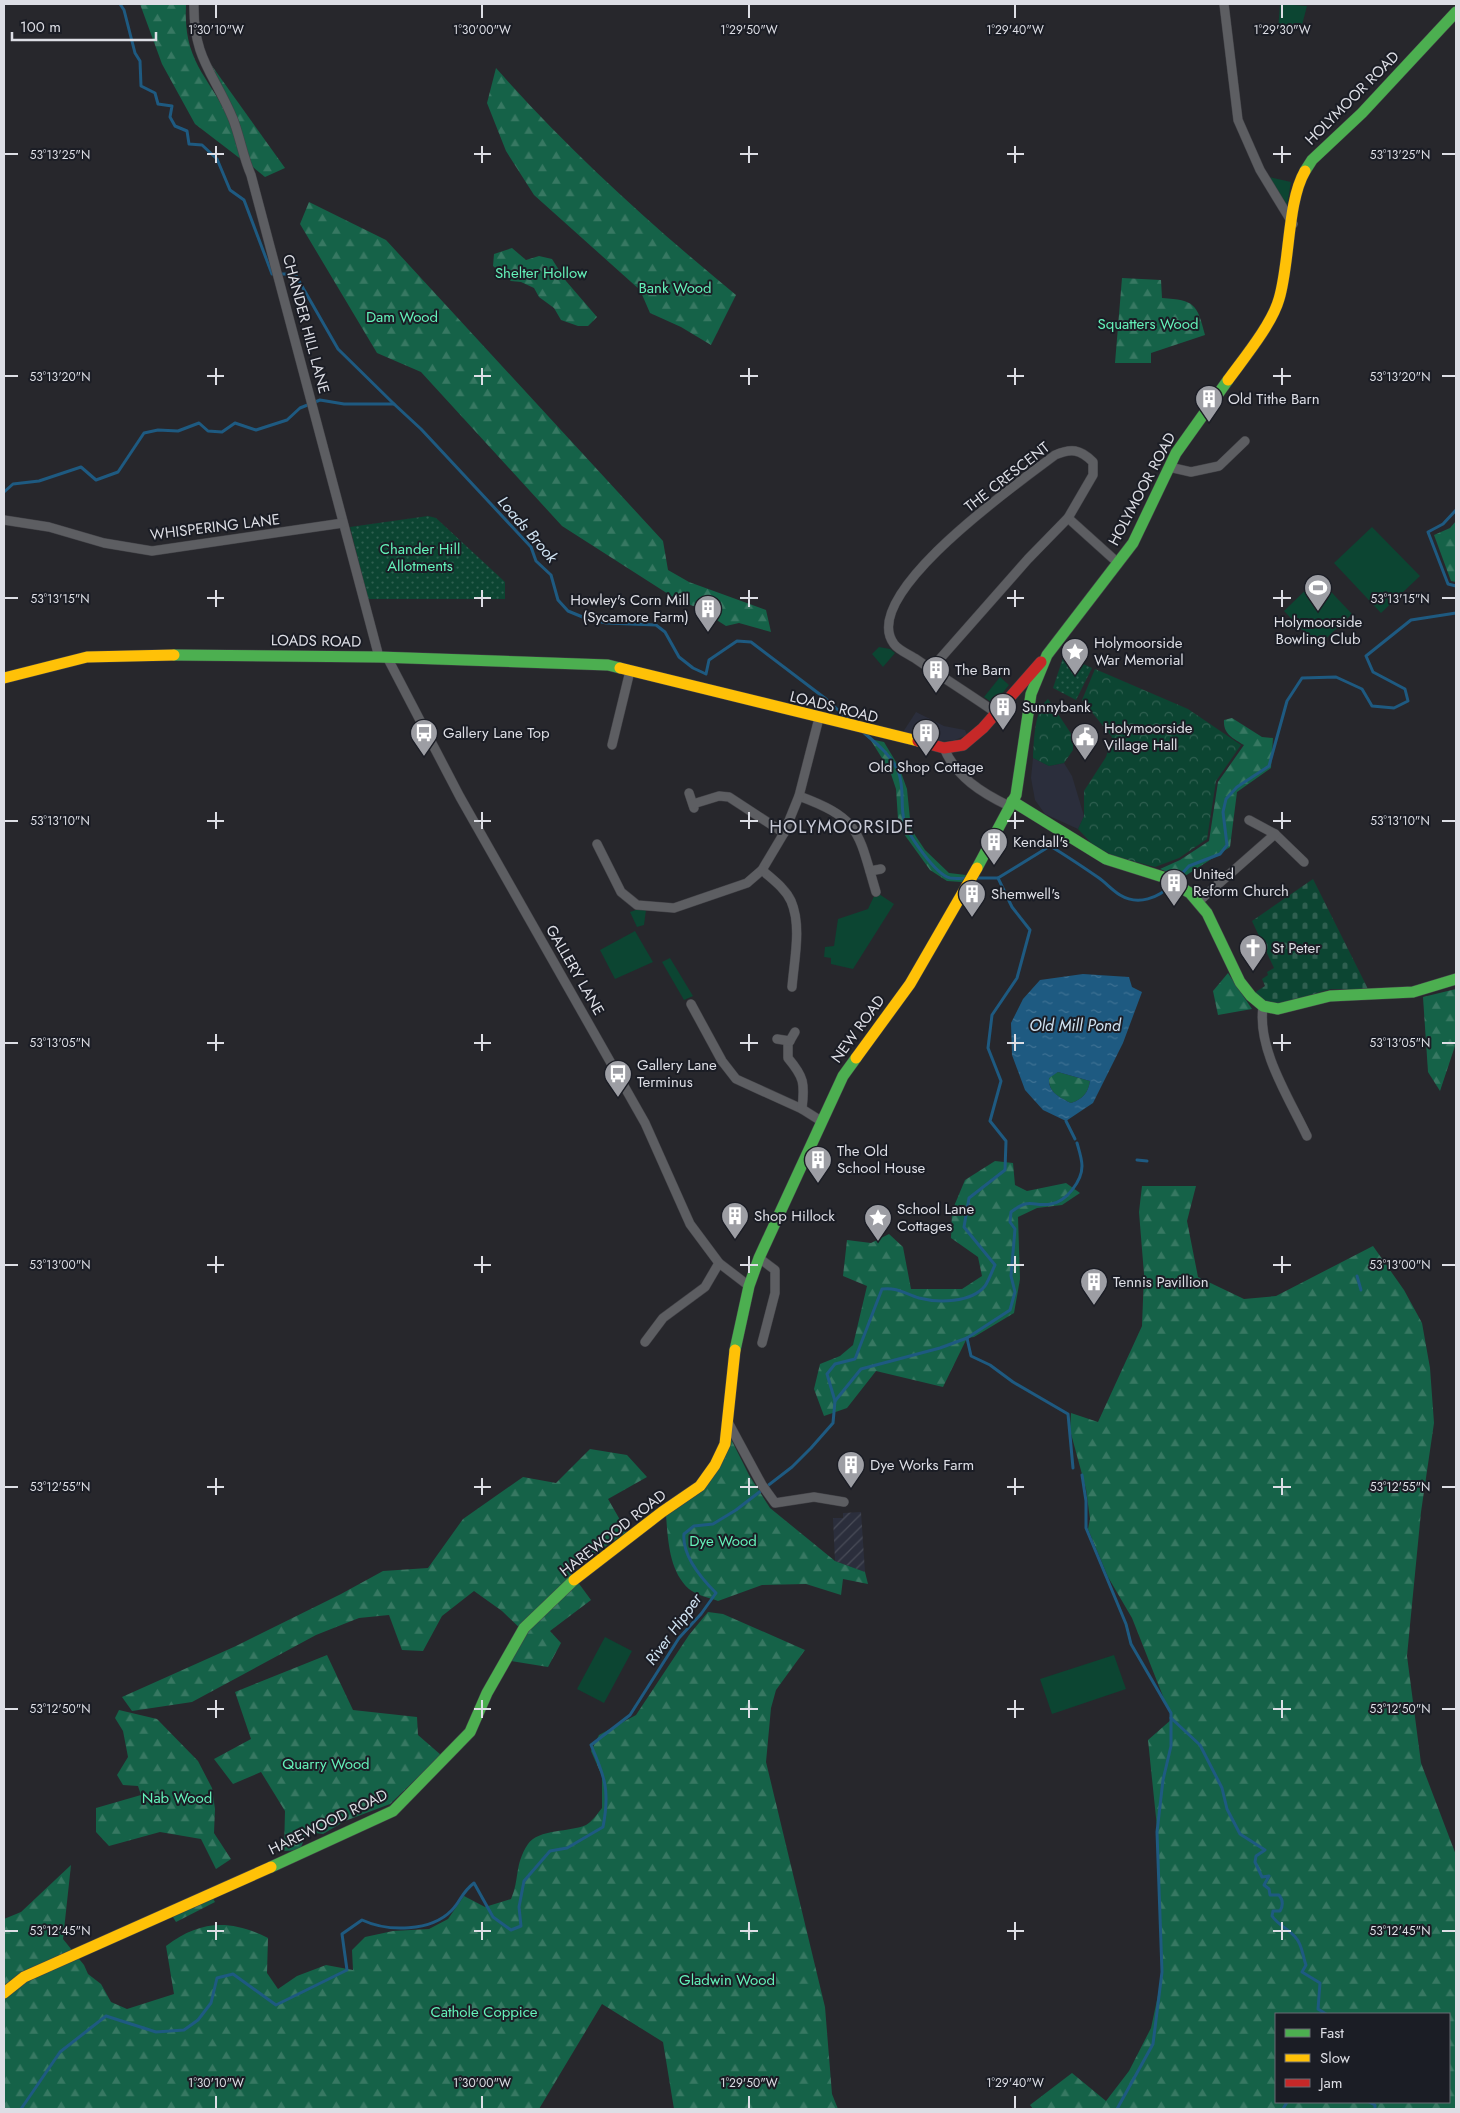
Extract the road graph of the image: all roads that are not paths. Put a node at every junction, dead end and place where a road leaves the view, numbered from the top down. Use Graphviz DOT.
graph roads {
  1 [pos="194,4"];
  2 [pos="1224,4"];
  3 [pos="1456,12"];
  4 [pos="1293,224"];
  5 [pos="1245,441"];
  6 [pos="1169,467"];
  7 [pos="1068,518"];
  8 [pos="4,520"];
  9 [pos="343,523"];
  10 [pos="1118,563"];
  11 [pos="1047,655"];
  12 [pos="383,657"];
  13 [pos="931,669"];
  14 [pos="630,671"];
  15 [pos="4,678"];
  16 [pos="995,712"];
  17 [pos="819,718"];
  18 [pos="612,745"];
  19 [pos="944,748"];
  20 [pos="689,793"];
  21 [pos="799,796"];
  22 [pos="1011,804"];
  23 [pos="1249,820"];
  24 [pos="784,833"];
  25 [pos="1275,834"];
  26 [pos="597,844"];
  27 [pos="1304,862"];
  28 [pos="882,869"];
  29 [pos="762,870"];
  30 [pos="870,871"];
  31 [pos="876,892"];
  32 [pos="1199,901"];
  33 [pos="1456,979"];
  34 [pos="792,987"];
  35 [pos="691,1004"];
  36 [pos="1263,1006"];
  37 [pos="777,1039"];
  38 [pos="802,1108"];
  39 [pos="821,1120"];
  40 [pos="1306,1136"];
  41 [pos="759,1258"];
  42 [pos="719,1264"];
  43 [pos="749,1286"];
  44 [pos="646,1342"];
  45 [pos="762,1343"];
  46 [pos="728,1424"];
  47 [pos="844,1502"];
  48 [pos="4,1993"];
  1 -- 9 [label="street, CHANDER HILL LANE"];
  2 -- 4 [label="street"];
  3 -- 4 [label="street, HOLYMOOR ROAD"];
  4 -- 6 [label="street, HOLYMOOR ROAD"];
  5 -- 6 [label="street"];
  6 -- 10 [label="street, HOLYMOOR ROAD"];
  7 -- 10 [label="street"];
  7 -- 13 [label="street, THE CRESCENT"];
  7 -- 13 [label="street, THE CRESCENT"];
  8 -- 9 [label="street, WHISPERING LANE"];
  9 -- 12 [label="street, CHANDER HILL LANE"];
  10 -- 11 [label="street, HOLYMOOR ROAD"];
  11 -- 16 [label="street"];
  11 -- 22 [label="street, HOLYMOOR ROAD"];
  12 -- 14 [label="street, LOADS ROAD"];
  12 -- 15 [label="street, LOADS ROAD"];
  12 -- 42 [label="street, GALLERY LANE"];
  13 -- 16 [label="street"];
  14 -- 17 [label="street, LOADS ROAD"];
  14 -- 18 [label="street"];
  16 -- 19 [label="street"];
  17 -- 19 [label="street, LOADS ROAD"];
  17 -- 21 [label="street"];
  19 -- 22 [label="street"];
  20 -- 24 [label="street"];
  21 -- 24 [label="street"];
  21 -- 30 [label="street"];
  22 -- 32 [label="street"];
  22 -- 39 [label="street, NEW ROAD"];
  23 -- 25 [label="street"];
  24 -- 29 [label="street"];
  25 -- 27 [label="street"];
  25 -- 32 [label="street"];
  26 -- 29 [label="street"];
  28 -- 30 [label="street"];
  29 -- 34 [label="street"];
  30 -- 31 [label="street"];
  32 -- 36 [label="street"];
  33 -- 36 [label="street"];
  35 -- 38 [label="street"];
  36 -- 40 [label="street"];
  37 -- 38 [label="street"];
  38 -- 39 [label="street"];
  39 -- 41 [label="street, NEW ROAD"];
  41 -- 43 [label="street, NEW ROAD"];
  41 -- 45 [label="street"];
  42 -- 43 [label="street, GALLERY LANE"];
  42 -- 44 [label="street"];
  43 -- 46 [label="street, HAREWOOD ROAD"];
  46 -- 47 [label="street"];
  46 -- 48 [label="street, HAREWOOD ROAD"];
}
